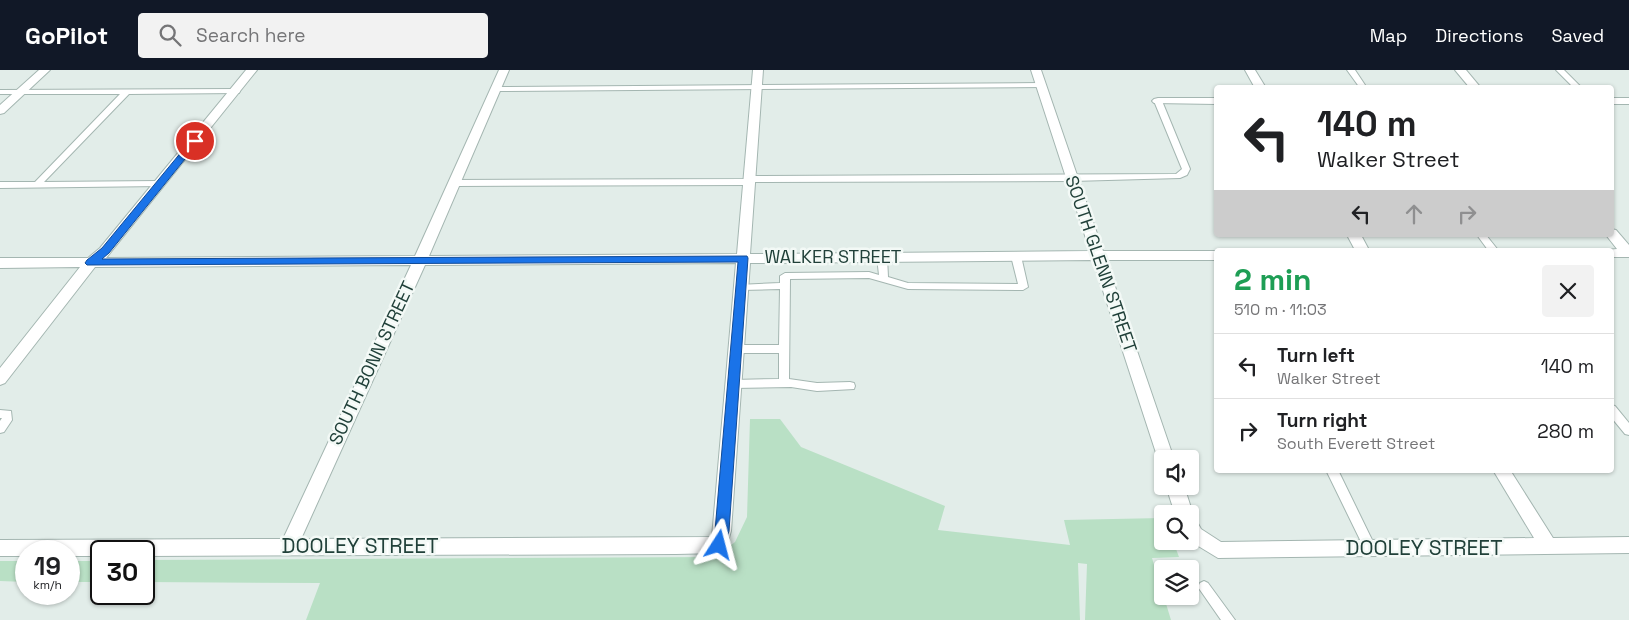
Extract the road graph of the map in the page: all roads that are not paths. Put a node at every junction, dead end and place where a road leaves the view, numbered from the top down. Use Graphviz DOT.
graph roads {
  1 [pos="45,70"];
  2 [pos="252,70"];
  3 [pos="504,70"];
  4 [pos="758,70"];
  5 [pos="1036,70"];
  6 [pos="1250,70"];
  7 [pos="1351,70"];
  8 [pos="1460,70"];
  9 [pos="1560,70"];
  10 [pos="1041,84"];
  11 [pos="1259,85"];
  12 [pos="1362,85"];
  13 [pos="1473,85"];
  14 [pos="1576,85"];
  15 [pos="756,87"];
  16 [pos="496,89"];
  17 [pos="236,90"];
  18 [pos="127,91"];
  19 [pos="0,92"];
  20 [pos="21,92"];
  21 [pos="1158,100"];
  22 [pos="1214,101"];
  23 [pos="1614,101"];
  24 [pos="1629,101"];
  25 [pos="0,111"];
  26 [pos="1072,178"];
  27 [pos="749,181"];
  28 [pos="454,183"];
  29 [pos="159,184"];
  30 [pos="0,185"];
  31 [pos="37,185"];
  32 [pos="1614,236"];
  33 [pos="1483,237"];
  34 [pos="1491,248"];
  35 [pos="1614,253"];
  36 [pos="1629,253"];
  37 [pos="1214,255"];
  38 [pos="1016,256"];
  39 [pos="1097,256"];
  40 [pos="882,257"];
  41 [pos="743,258"];
  42 [pos="420,260"];
  43 [pos="0,263"];
  44 [pos="90,263"];
  45 [pos="884,279"];
  46 [pos="785,286"];
  47 [pos="741,287"];
  48 [pos="736,349"];
  49 [pos="785,349"];
  50 [pos="0,379"];
  51 [pos="784,383"];
  52 [pos="734,384"];
  53 [pos="850,386"];
  54 [pos="1614,413"];
  55 [pos="0,414"];
  56 [pos="0,429"];
  57 [pos="1629,431"];
  58 [pos="1163,450"];
  59 [pos="1333,473"];
  60 [pos="1503,473"];
  61 [pos="1199,537"];
  62 [pos="289,546"];
  63 [pos="1629,546"];
  64 [pos="1549,547"];
  65 [pos="0,548"];
  66 [pos="1370,548"];
  67 [pos="1204,587"];
  68 [pos="1229,620"];
  1 -- 20 [label="street"];
  2 -- 17 [label="street"];
  3 -- 16 [label="street, SOUTH BONN STREET"];
  4 -- 15 [label="street"];
  5 -- 10 [label="street, SOUTH GLENN STREET"];
  6 -- 11 [label="street"];
  7 -- 12 [label="lane"];
  8 -- 13 [label="street"];
  9 -- 14 [label="lane"];
  10 -- 15 [label="lane"];
  10 -- 26 [label="street, SOUTH GLENN STREET"];
  15 -- 16 [label="lane"];
  15 -- 27 [label="street"];
  16 -- 28 [label="street, SOUTH BONN STREET"];
  17 -- 18 [label="lane"];
  17 -- 29 [label="street"];
  18 -- 20 [label="lane"];
  18 -- 31 [label="lane"];
  19 -- 20 [label="lane"];
  20 -- 25 [label="street"];
  21 -- 22 [label="street"];
  21 -- 26 [label="lane"];
  23 -- 24 [label="street"];
  26 -- 27 [label="lane"];
  26 -- 39 [label="street, SOUTH GLENN STREET"];
  27 -- 28 [label="lane"];
  27 -- 41 [label="street"];
  28 -- 42 [label="street, SOUTH BONN STREET"];
  29 -- 31 [label="lane"];
  29 -- 44 [label="street"];
  30 -- 31 [label="lane"];
  32 -- 36 [label="street"];
  33 -- 34 [label="lane"];
  35 -- 36 [label="street"];
  37 -- 39 [label="street, WALKER STREET"];
  38 -- 39 [label="street, WALKER STREET"];
  38 -- 40 [label="street, WALKER STREET"];
  38 -- 45 [label="lane"];
  39 -- 58 [label="street, SOUTH GLENN STREET"];
  40 -- 41 [label="street, WALKER STREET"];
  40 -- 45 [label="lane"];
  41 -- 42 [label="street, WALKER STREET"];
  41 -- 47 [label="street"];
  42 -- 44 [label="street, WALKER STREET"];
  42 -- 62 [label="street, SOUTH BONN STREET"];
  43 -- 44 [label="street, WALKER STREET"];
  44 -- 50 [label="street"];
  45 -- 46 [label="lane"];
  46 -- 47 [label="lane"];
  46 -- 49 [label="lane"];
  47 -- 48 [label="street"];
  48 -- 49 [label="lane"];
  48 -- 52 [label="street"];
  49 -- 51 [label="lane"];
  51 -- 52 [label="lane"];
  51 -- 53 [label="lane"];
  52 -- 62 [label="street, DOOLEY STREET"];
  54 -- 57 [label="lane"];
  55 -- 56 [label="lane"];
  59 -- 66 [label="lane"];
  60 -- 64 [label="street"];
  61 -- 66 [label="street, DOOLEY STREET"];
  62 -- 65 [label="street, DOOLEY STREET"];
  63 -- 64 [label="street, DOOLEY STREET"];
  64 -- 66 [label="street, DOOLEY STREET"];
  67 -- 68 [label="lane"];
}
